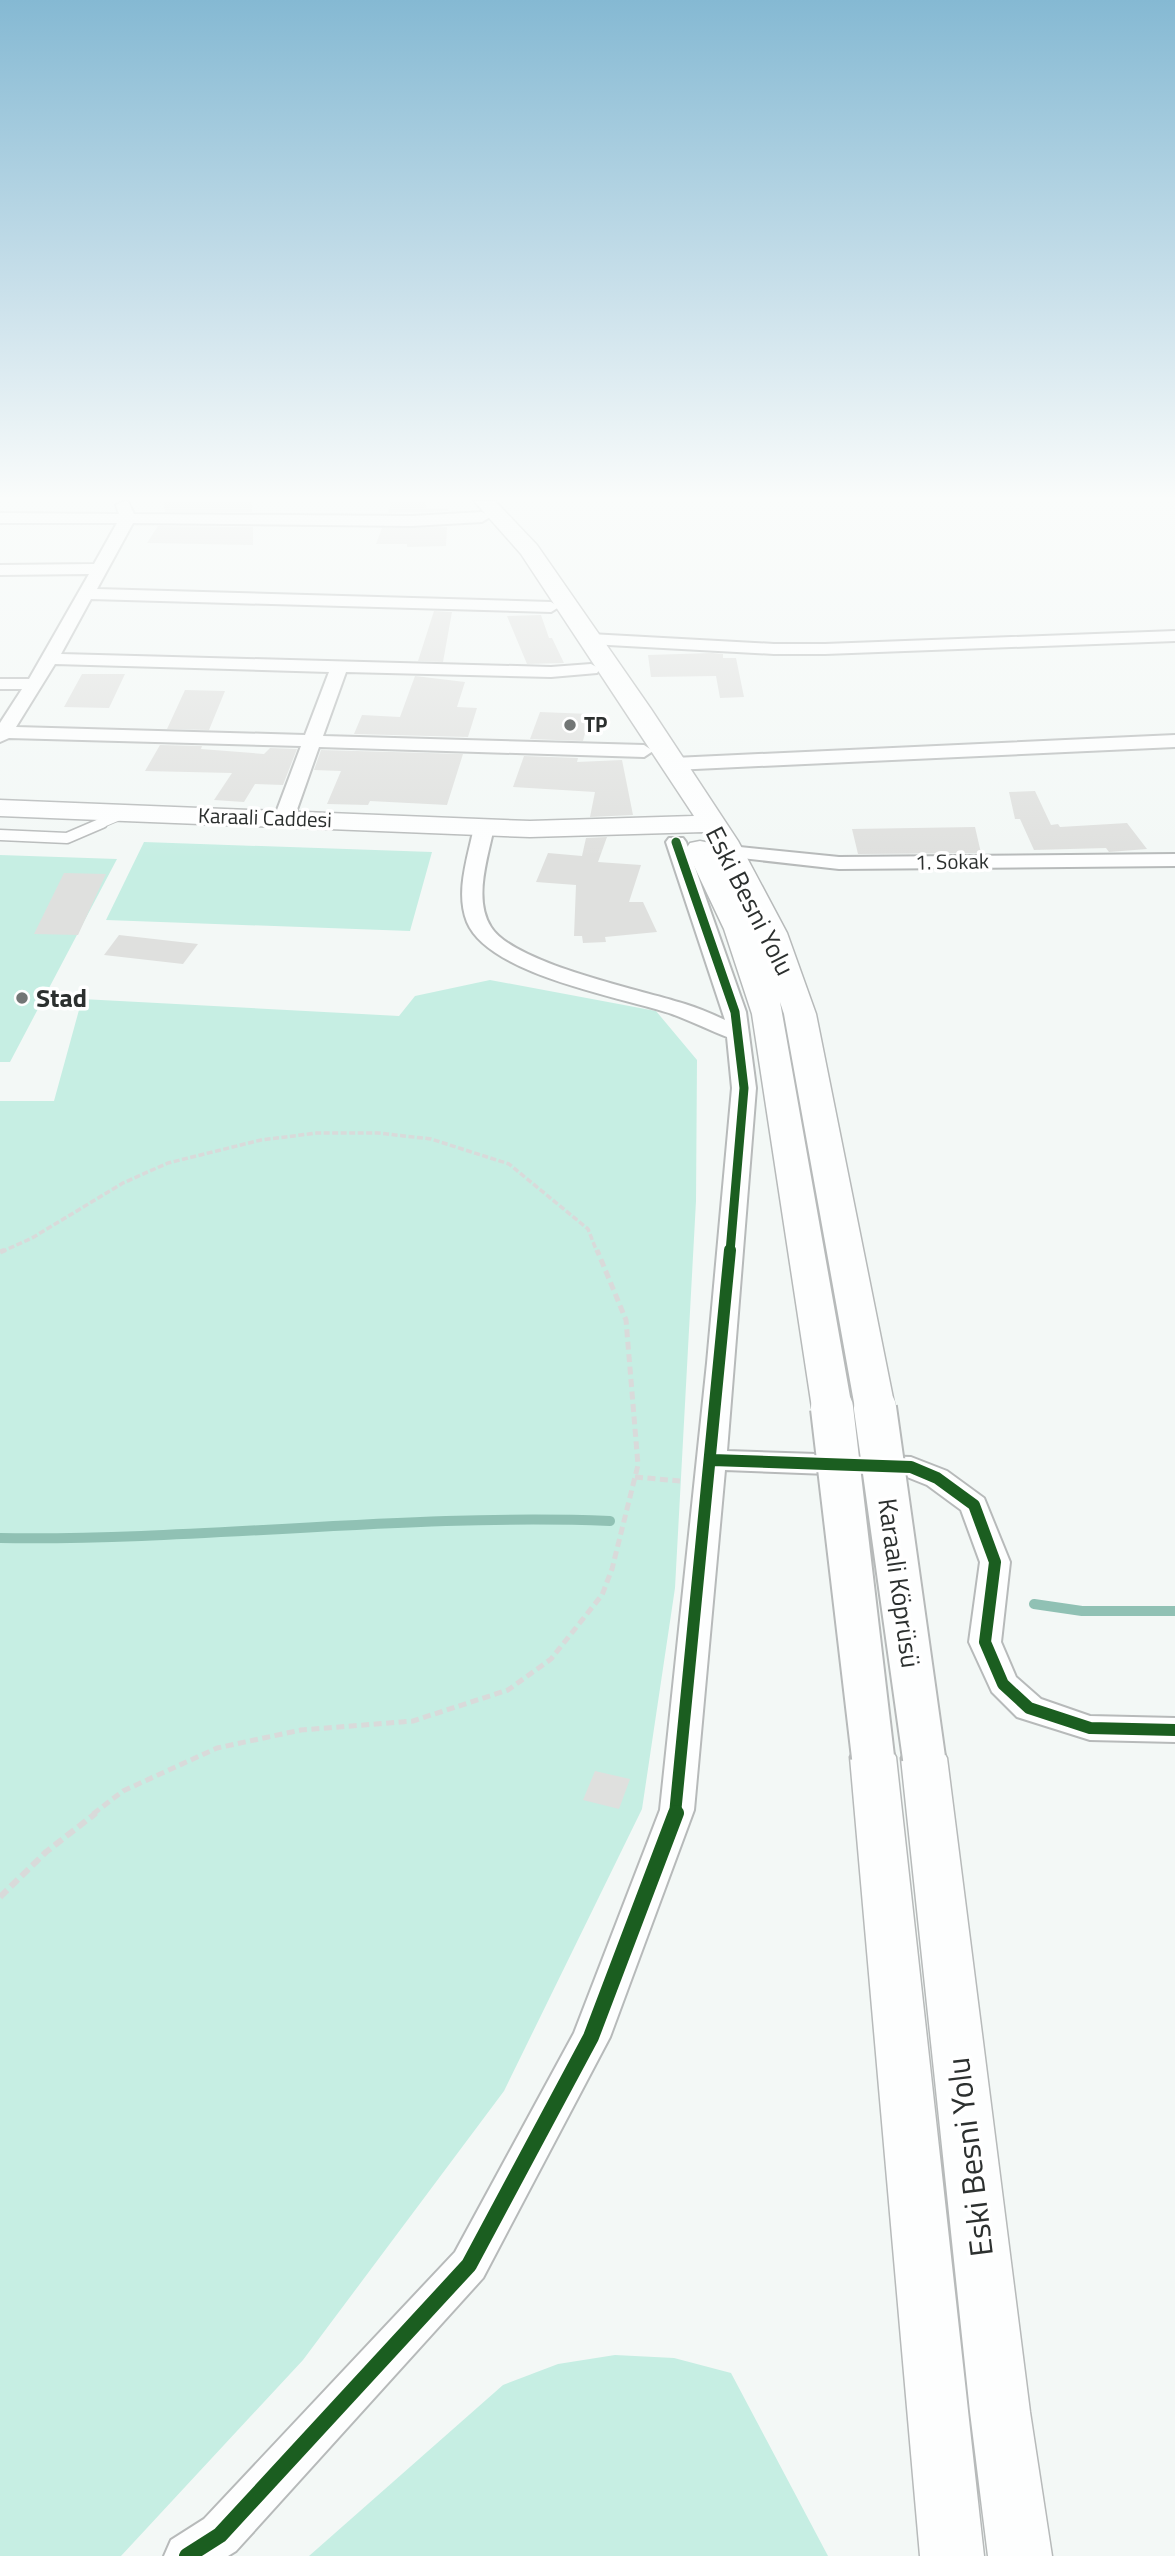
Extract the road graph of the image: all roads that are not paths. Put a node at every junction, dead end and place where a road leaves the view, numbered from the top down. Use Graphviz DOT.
graph roads {
  1 [pos="73,620"];
  2 [pos="559,620"];
  3 [pos="577,620"];
  4 [pos="1175,636"];
  5 [pos="590,639"];
  6 [pos="50,659"];
  7 [pos="339,667"];
  8 [pos="590,669"];
  9 [pos="0,684"];
  10 [pos="32,684"];
  11 [pos="1,734"];
  12 [pos="311,741"];
  13 [pos="1175,741"];
  14 [pos="644,751"];
  15 [pos="674,764"];
  16 [pos="0,808"];
  17 [pos="126,813"];
  18 [pos="284,818"];
  19 [pos="484,827"];
  20 [pos="0,835"];
  21 [pos="704,838"];
  22 [pos="1175,860"];
  23 [pos="738,1034"];
  24 [pos="832,1408"];
  25 [pos="875,1408"];
  26 [pos="710,1472"];
  27 [pos="1175,1730"];
  28 [pos="899,1758"];
  29 [pos="187,2556"];
  30 [pos="952,2556"];
  31 [pos="1020,2556"];
  1 -- 6 [label="street"];
  2 -- 8 [label="main road, Eski Besni Yolu"];
  3 -- 5 [label="main road, Eski Besni Yolu"];
  4 -- 5 [label="street"];
  5 -- 15 [label="main road, Eski Besni Yolu"];
  6 -- 7 [label="street"];
  6 -- 10 [label="street"];
  7 -- 8 [label="street"];
  7 -- 12 [label="street"];
  8 -- 14 [label="main road, Eski Besni Yolu"];
  9 -- 10 [label="street"];
  10 -- 11 [label="street"];
  11 -- 12 [label="street"];
  12 -- 14 [label="street"];
  12 -- 18 [label="street"];
  13 -- 15 [label="street"];
  14 -- 21 [label="main road, Eski Besni Yolu"];
  15 -- 21 [label="main road, Eski Besni Yolu"];
  16 -- 17 [label="main road, Karaali Caddesi"];
  17 -- 18 [label="main road, Karaali Caddesi"];
  17 -- 20 [label="lane"];
  18 -- 19 [label="main road, Karaali Caddesi"];
  19 -- 21 [label="main road, Karaali Caddesi"];
  19 -- 23 [label="street"];
  21 -- 22 [label="street, 1. Sokak"];
  21 -- 23 [label="street"];
  21 -- 24 [label="main road, Eski Besni Yolu"];
  21 -- 25 [label="main road, Eski Besni Yolu"];
  23 -- 26 [label="street"];
  24 -- 28 [label="main road, Karaali Köprüsü, bridge"];
  25 -- 28 [label="main road, Karaali Köprüsü, bridge"];
  26 -- 27 [label="street"];
  26 -- 29 [label="street"];
  28 -- 30 [label="main road, Eski Besni Yolu"];
  28 -- 31 [label="main road, Eski Besni Yolu"];
}
